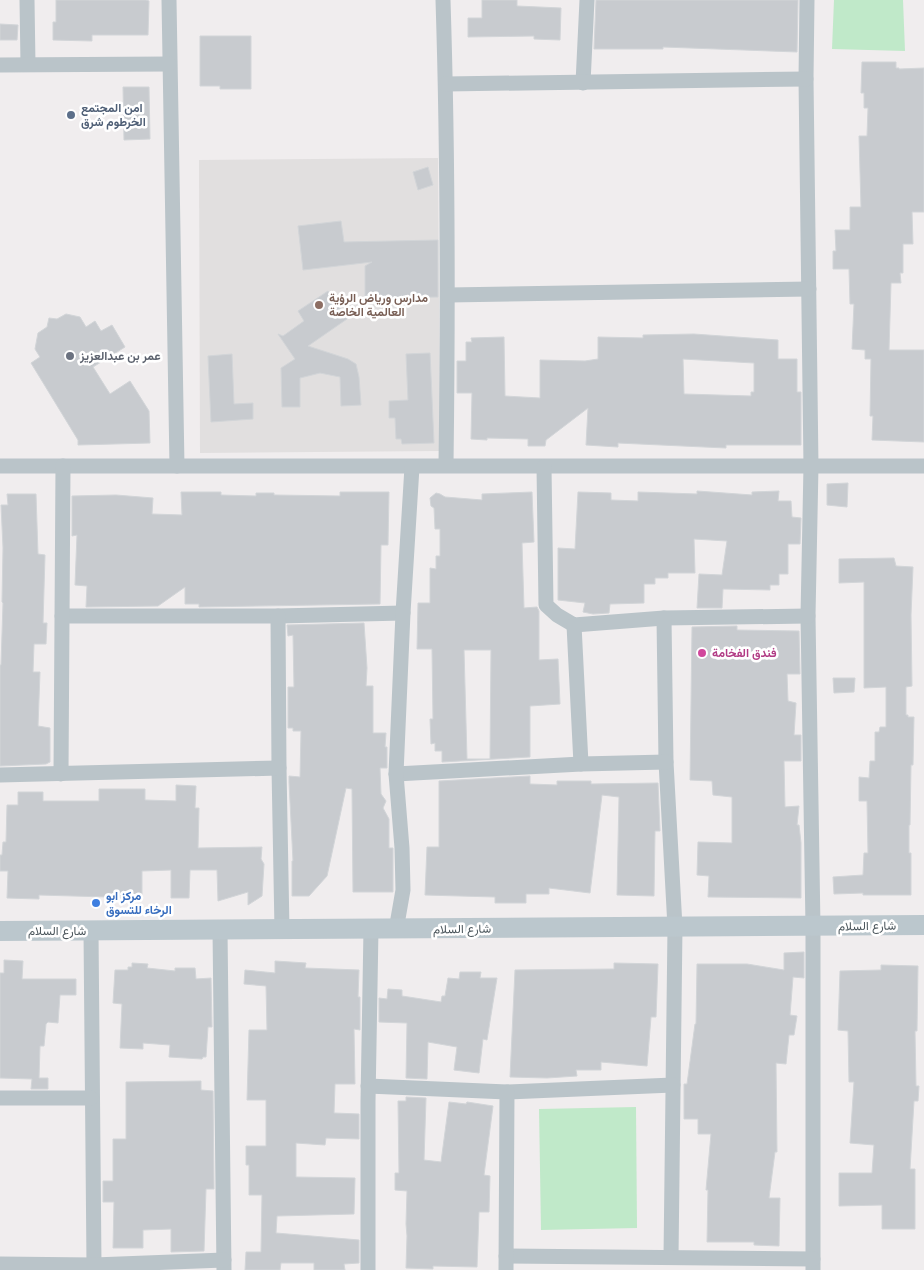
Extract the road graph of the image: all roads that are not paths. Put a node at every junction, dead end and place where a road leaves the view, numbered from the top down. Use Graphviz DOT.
graph roads {
  1 [pos="27,0"];
  2 [pos="168,0"];
  3 [pos="442,0"];
  4 [pos="587,0"];
  5 [pos="807,0"];
  6 [pos="28,64"];
  7 [pos="169,64"];
  8 [pos="0,65"];
  9 [pos="806,79"];
  10 [pos="583,83"];
  11 [pos="446,84"];
  12 [pos="809,289"];
  13 [pos="448,295"];
  14 [pos="446,465"];
  15 [pos="0,466"];
  16 [pos="64,466"];
  17 [pos="177,466"];
  18 [pos="811,466"];
  19 [pos="924,466"];
  20 [pos="412,467"];
  21 [pos="544,467"];
  22 [pos="403,613"];
  23 [pos="62,616"];
  24 [pos="278,616"];
  25 [pos="808,616"];
  26 [pos="664,618"];
  27 [pos="574,625"];
  28 [pos="666,762"];
  29 [pos="581,764"];
  30 [pos="278,768"];
  31 [pos="61,774"];
  32 [pos="396,774"];
  33 [pos="0,775"];
  34 [pos="924,925"];
  35 [pos="675,927"];
  36 [pos="813,927"];
  37 [pos="371,929"];
  38 [pos="220,930"];
  39 [pos="282,930"];
  40 [pos="396,930"];
  41 [pos="0,931"];
  42 [pos="91,931"];
  43 [pos="672,1085"];
  44 [pos="368,1086"];
  45 [pos="507,1092"];
  46 [pos="0,1098"];
  47 [pos="91,1098"];
  48 [pos="671,1258"];
  49 [pos="506,1263"];
  50 [pos="0,1264"];
  51 [pos="813,1264"];
  52 [pos="224,1265"];
  53 [pos="94,1266"];
  54 [pos="368,1270"];
  1 -- 6 [label="street"];
  2 -- 7 [label="street"];
  3 -- 11 [label="street"];
  4 -- 10 [label="street"];
  5 -- 9 [label="street"];
  6 -- 7 [label="street"];
  6 -- 8 [label="street"];
  7 -- 17 [label="street"];
  9 -- 10 [label="street"];
  9 -- 12 [label="street"];
  10 -- 11 [label="street"];
  11 -- 13 [label="street"];
  12 -- 13 [label="street"];
  12 -- 18 [label="street"];
  13 -- 14 [label="street"];
  14 -- 20 [label="street"];
  14 -- 21 [label="street"];
  15 -- 16 [label="street"];
  16 -- 17 [label="street"];
  16 -- 23 [label="street"];
  17 -- 20 [label="street"];
  18 -- 19 [label="street"];
  18 -- 21 [label="street"];
  18 -- 25 [label="street"];
  20 -- 22 [label="street"];
  21 -- 27 [label="street"];
  22 -- 24 [label="street"];
  22 -- 32 [label="street"];
  23 -- 24 [label="street"];
  23 -- 31 [label="street"];
  24 -- 30 [label="street"];
  25 -- 26 [label="street"];
  25 -- 36 [label="street"];
  26 -- 27 [label="street"];
  26 -- 28 [label="street"];
  27 -- 29 [label="street"];
  28 -- 29 [label="street"];
  28 -- 35 [label="street"];
  29 -- 32 [label="street"];
  30 -- 31 [label="street"];
  30 -- 39 [label="street"];
  31 -- 33 [label="street"];
  32 -- 40 [label="street"];
  34 -- 36 [label="street, شارع السلام"];
  35 -- 36 [label="street, شارع السلام"];
  35 -- 40 [label="street, شارع السلام"];
  35 -- 43 [label="street"];
  36 -- 51 [label="street"];
  37 -- 39 [label="street, شارع السلام"];
  37 -- 40 [label="street, شارع السلام"];
  37 -- 44 [label="street"];
  38 -- 39 [label="street, شارع السلام"];
  38 -- 42 [label="street, شارع السلام"];
  38 -- 52 [label="street"];
  41 -- 42 [label="street, شارع السلام"];
  42 -- 47 [label="street"];
  43 -- 45 [label="street"];
  43 -- 48 [label="street"];
  44 -- 45 [label="street"];
  44 -- 54 [label="street"];
  45 -- 49 [label="street"];
  46 -- 47 [label="street"];
  47 -- 53 [label="street"];
  48 -- 49 [label="street"];
  48 -- 51 [label="street"];
  50 -- 53 [label="street"];
  52 -- 53 [label="street"];
}
